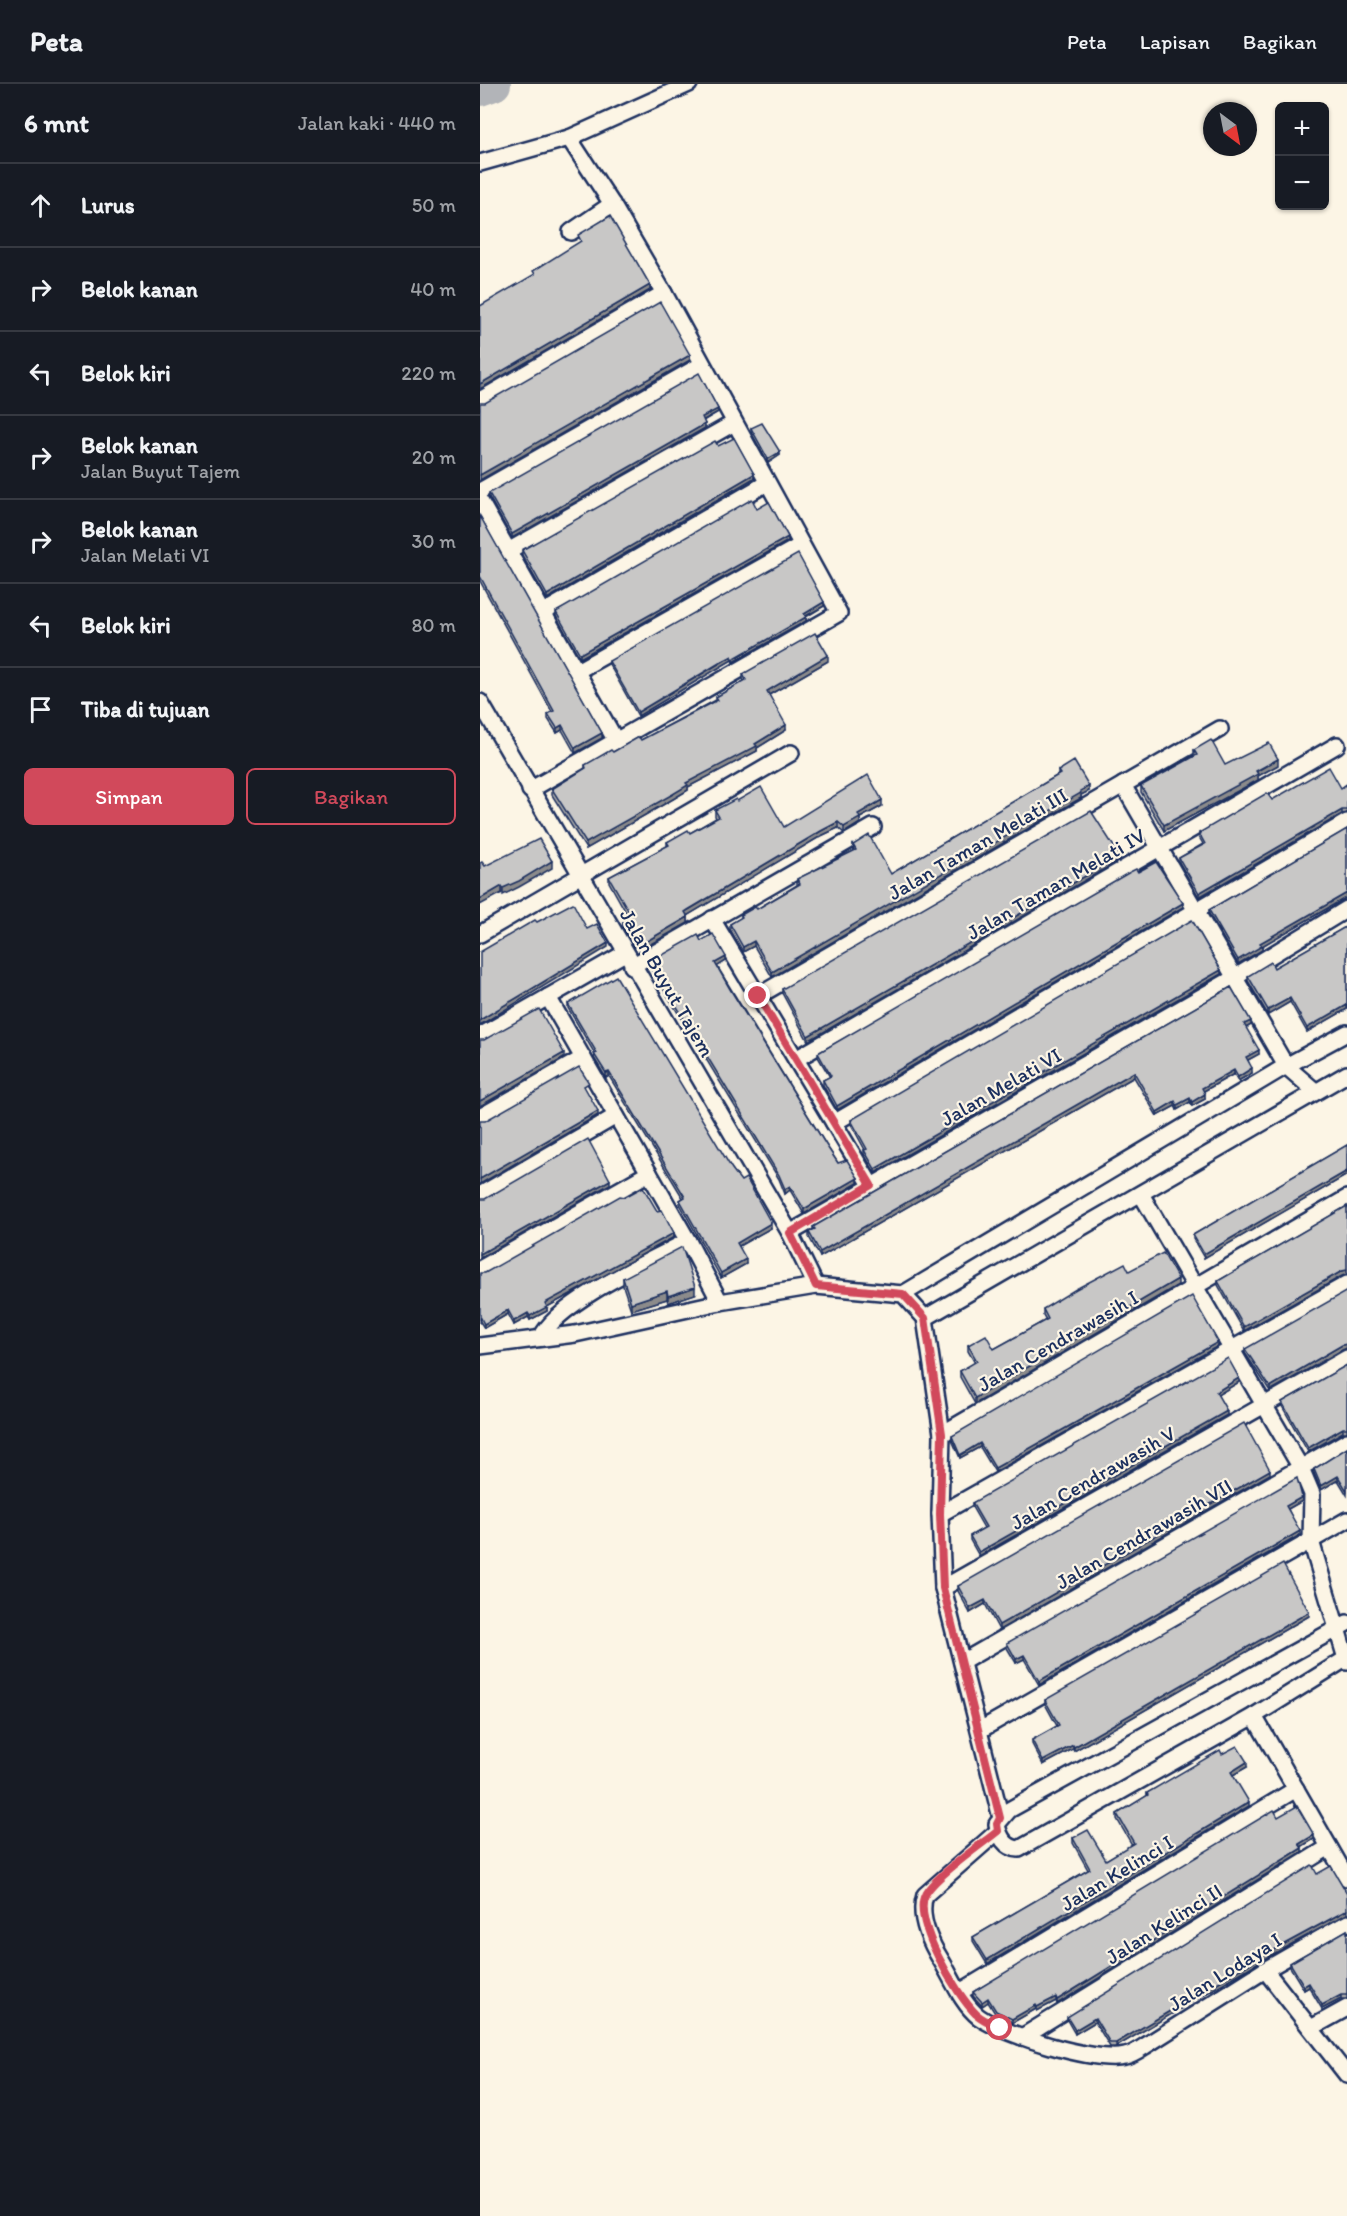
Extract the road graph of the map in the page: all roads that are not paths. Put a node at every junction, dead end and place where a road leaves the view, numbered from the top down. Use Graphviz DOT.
graph roads {
  1 [pos="689,84"];
  2 [pos="569,138"];
  3 [pos="480,163"];
  4 [pos="612,204"];
  5 [pos="571,232"];
  6 [pos="664,293"];
  7 [pos="701,364"];
  8 [pos="480,400"];
  9 [pos="734,423"];
  10 [pos="767,483"];
  11 [pos="480,491"];
  12 [pos="480,501"];
  13 [pos="801,545"];
  14 [pos="508,551"];
  15 [pos="544,612"];
  16 [pos="577,672"];
  17 [pos="480,702"];
  18 [pos="1220,729"];
  19 [pos="616,741"];
  20 [pos="1337,745"];
  21 [pos="791,753"];
  22 [pos="1123,785"];
  23 [pos="530,790"];
  24 [pos="1347,822"];
  25 [pos="873,827"];
  26 [pos="1160,847"];
  27 [pos="580,874"];
  28 [pos="1347,909"];
  29 [pos="1197,910"];
  30 [pos="712,919"];
  31 [pos="480,933"];
  32 [pos="628,959"];
  33 [pos="1234,978"];
  34 [pos="758,996"];
  35 [pos="548,997"];
  36 [pos="1347,1033"];
  37 [pos="480,1036"];
  38 [pos="583,1058"];
  39 [pos="796,1059"];
  40 [pos="1286,1066"];
  41 [pos="1347,1074"];
  42 [pos="1315,1091"];
  43 [pos="616,1116"];
  44 [pos="480,1117"];
  45 [pos="834,1123"];
  46 [pos="649,1173"];
  47 [pos="871,1185"];
  48 [pos="1141,1194"];
  49 [pos="480,1195"];
  50 [pos="1347,1198"];
  51 [pos="790,1233"];
  52 [pos="688,1241"];
  53 [pos="480,1269"];
  54 [pos="1347,1284"];
  55 [pos="1196,1285"];
  56 [pos="816,1286"];
  57 [pos="903,1294"];
  58 [pos="720,1302"];
  59 [pos="925,1318"];
  60 [pos="541,1338"];
  61 [pos="480,1346"];
  62 [pos="1233,1349"];
  63 [pos="1347,1359"];
  64 [pos="1264,1404"];
  65 [pos="942,1434"];
  66 [pos="1347,1441"];
  67 [pos="1301,1468"];
  68 [pos="940,1514"];
  69 [pos="1347,1520"];
  70 [pos="1311,1541"];
  71 [pos="943,1588"];
  72 [pos="1342,1626"];
  73 [pos="1347,1660"];
  74 [pos="962,1662"];
  75 [pos="1254,1716"];
  76 [pos="980,1730"];
  77 [pos="1296,1790"];
  78 [pos="999,1824"];
  79 [pos="1329,1847"];
  80 [pos="1347,1878"];
  81 [pos="1347,1923"];
  82 [pos="1265,1970"];
  83 [pos="960,1992"];
  84 [pos="1347,2008"];
  85 [pos="1311,2028"];
  86 [pos="1022,2037"];
  87 [pos="1347,2075"];
  1 -- 2 [label="street"];
  2 -- 3 [label="street"];
  2 -- 4 [label="street"];
  4 -- 5 [label="street"];
  4 -- 6 [label="street"];
  6 -- 7 [label="street"];
  6 -- 8 [label="street"];
  7 -- 9 [label="street"];
  7 -- 11 [label="street"];
  9 -- 10 [label="street"];
  9 -- 14 [label="street"];
  10 -- 13 [label="street"];
  10 -- 15 [label="street"];
  12 -- 14 [label="street"];
  13 -- 16 [label="street"];
  13 -- 19 [label="street"];
  14 -- 15 [label="street"];
  15 -- 16 [label="street"];
  16 -- 19 [label="street"];
  17 -- 23 [label="street, Jalan Buyut Tajem"];
  18 -- 22 [label="street, Jalan Taman Melati III"];
  19 -- 23 [label="street"];
  20 -- 26 [label="street, Jalan Taman Melati IV"];
  21 -- 27 [label="street"];
  22 -- 26 [label="street"];
  22 -- 34 [label="street, Jalan Taman Melati III"];
  23 -- 27 [label="street, Jalan Buyut Tajem"];
  24 -- 29 [label="street"];
  25 -- 30 [label="street"];
  26 -- 29 [label="street"];
  26 -- 39 [label="street, Jalan Taman Melati IV"];
  27 -- 31 [label="street"];
  27 -- 32 [label="street, Jalan Buyut Tajem"];
  28 -- 33 [label="street, Jalan Melati VI"];
  29 -- 33 [label="street"];
  29 -- 45 [label="street"];
  30 -- 32 [label="street"];
  30 -- 34 [label="street"];
  32 -- 35 [label="street"];
  32 -- 51 [label="street, Jalan Buyut Tajem"];
  33 -- 40 [label="street"];
  33 -- 47 [label="street, Jalan Melati VI"];
  34 -- 39 [label="street"];
  35 -- 37 [label="street"];
  35 -- 38 [label="street"];
  36 -- 40 [label="street"];
  38 -- 43 [label="street"];
  38 -- 44 [label="street"];
  39 -- 45 [label="street"];
  40 -- 42 [label="street"];
  40 -- 57 [label="street"];
  41 -- 42 [label="street"];
  42 -- 48 [label="street"];
  43 -- 46 [label="street"];
  43 -- 49 [label="street"];
  45 -- 47 [label="street"];
  46 -- 52 [label="street"];
  46 -- 53 [label="street"];
  47 -- 51 [label="street, Jalan Melati VI"];
  48 -- 55 [label="street"];
  48 -- 59 [label="street"];
  50 -- 55 [label="street, Jalan Cendrawasih I"];
  51 -- 56 [label="street, Jalan Buyut Tajem"];
  52 -- 58 [label="street"];
  52 -- 60 [label="street"];
  54 -- 62 [label="street"];
  55 -- 62 [label="street"];
  55 -- 65 [label="street, Jalan Cendrawasih I"];
  56 -- 57 [label="street"];
  56 -- 58 [label="street"];
  57 -- 59 [label="street"];
  58 -- 60 [label="street"];
  59 -- 65 [label="street"];
  60 -- 61 [label="street"];
  62 -- 64 [label="street"];
  62 -- 68 [label="street"];
  63 -- 64 [label="street, Jalan Cendrawasih V"];
  64 -- 67 [label="street"];
  64 -- 71 [label="street, Jalan Cendrawasih V"];
  65 -- 68 [label="street"];
  66 -- 67 [label="street, Jalan Cendrawasih VII"];
  67 -- 70 [label="street"];
  67 -- 74 [label="street, Jalan Cendrawasih VII"];
  68 -- 71 [label="street"];
  69 -- 70 [label="street"];
  70 -- 72 [label="street"];
  70 -- 76 [label="street"];
  71 -- 74 [label="street"];
  72 -- 73 [label="street"];
  72 -- 78 [label="street"];
  73 -- 75 [label="street"];
  74 -- 76 [label="street"];
  75 -- 77 [label="street"];
  75 -- 78 [label="street"];
  76 -- 78 [label="street"];
  77 -- 79 [label="street"];
  77 -- 83 [label="street, Jalan Kelinci I"];
  78 -- 83 [label="street"];
  79 -- 80 [label="street"];
  79 -- 86 [label="street, Jalan Kelinci II"];
  81 -- 82 [label="street, Jalan Lodaya I"];
  82 -- 85 [label="street"];
  82 -- 86 [label="street, Jalan Lodaya I"];
  83 -- 86 [label="street"];
  84 -- 85 [label="street"];
  85 -- 87 [label="street"];
}
